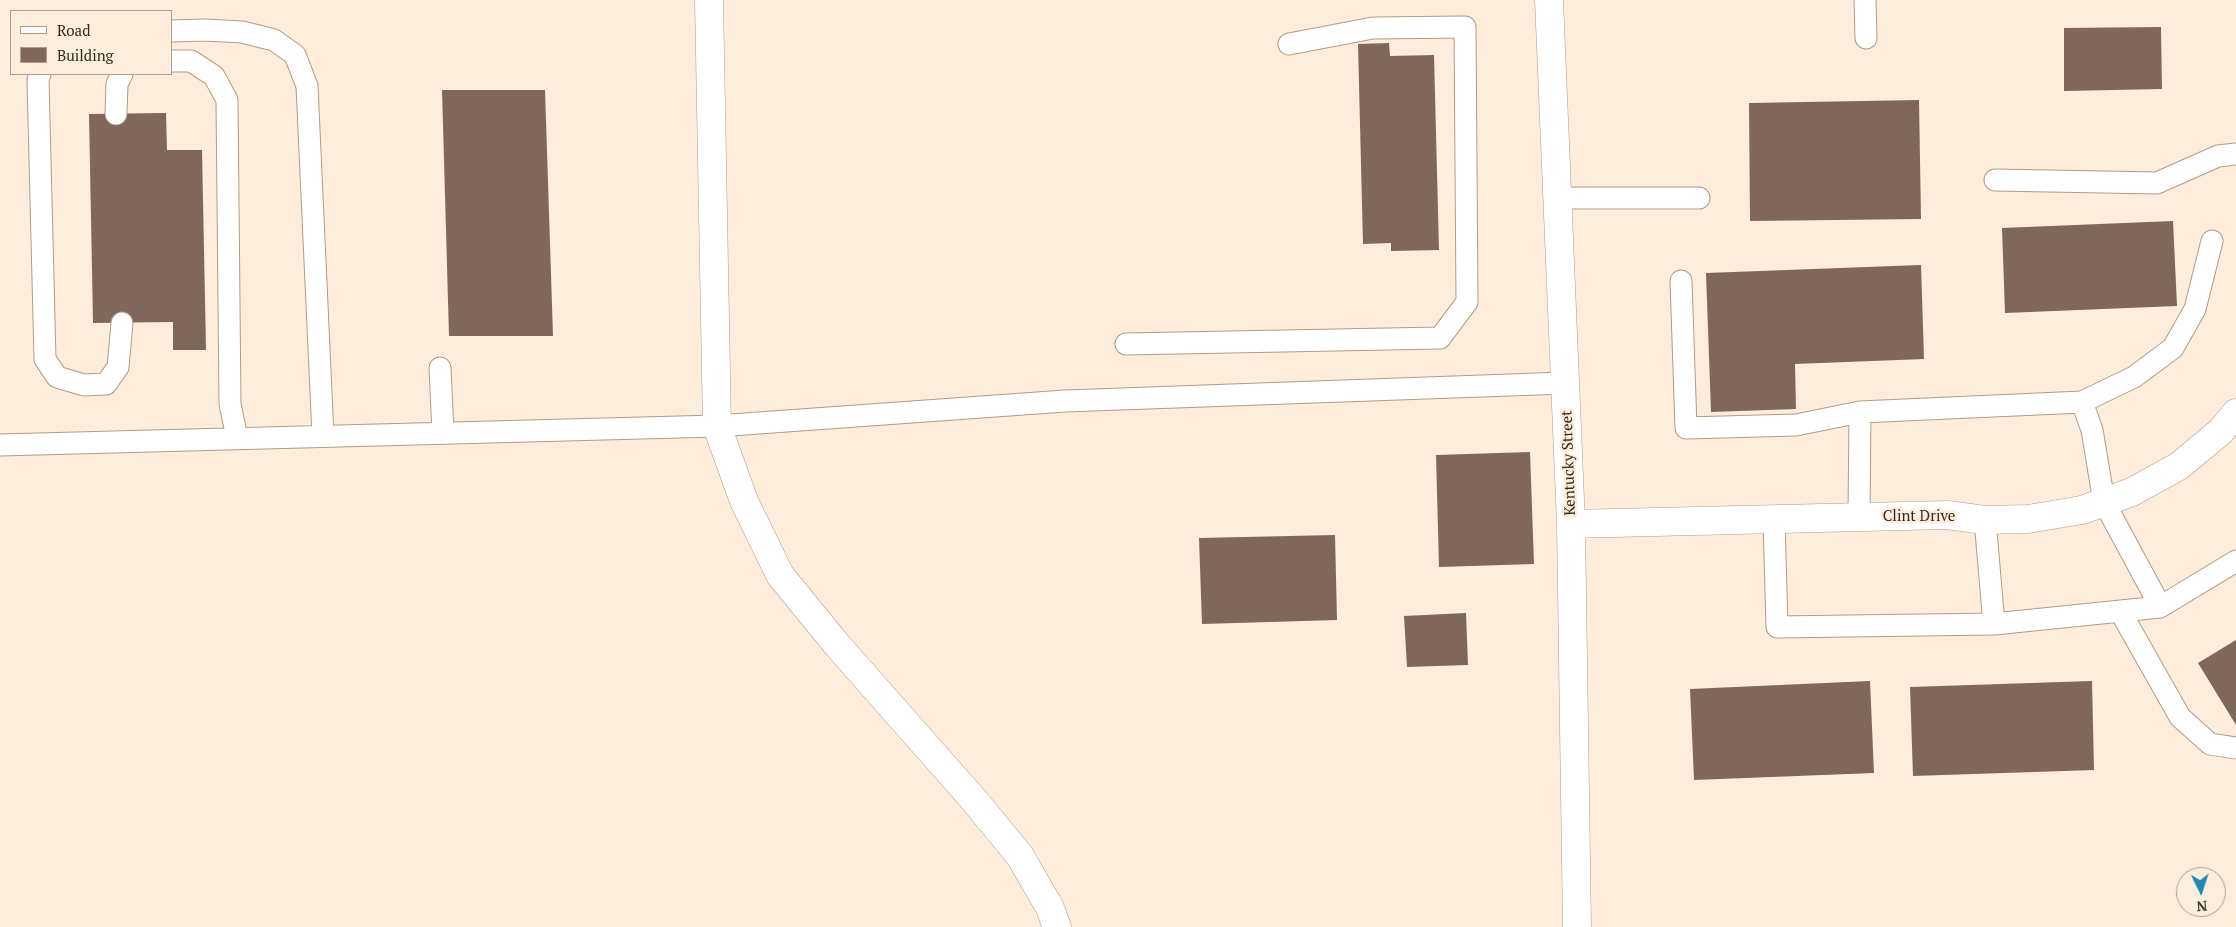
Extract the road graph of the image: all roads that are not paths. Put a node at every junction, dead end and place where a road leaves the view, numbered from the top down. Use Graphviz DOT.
graph roads {
  1 [pos="709,0"];
  2 [pos="1549,0"];
  3 [pos="1865,0"];
  4 [pos="172,31"];
  5 [pos="1866,38"];
  6 [pos="1289,44"];
  7 [pos="172,61"];
  8 [pos="40,75"];
  9 [pos="122,75"];
  10 [pos="116,114"];
  11 [pos="2227,155"];
  12 [pos="1995,180"];
  13 [pos="1558,198"];
  14 [pos="1699,198"];
  15 [pos="2212,240"];
  16 [pos="1681,281"];
  17 [pos="122,322"];
  18 [pos="1126,344"];
  19 [pos="440,368"];
  20 [pos="1565,383"];
  21 [pos="2082,402"];
  22 [pos="1860,412"];
  23 [pos="2236,413"];
  24 [pos="717,426"];
  25 [pos="443,433"];
  26 [pos="323,436"];
  27 [pos="237,438"];
  28 [pos="0,445"];
  29 [pos="2104,502"];
  30 [pos="1859,517"];
  31 [pos="1774,519"];
  32 [pos="1985,520"];
  33 [pos="1571,524"];
  34 [pos="2236,561"];
  35 [pos="2160,606"];
  36 [pos="2120,611"];
  37 [pos="1994,624"];
  38 [pos="2236,748"];
  39 [pos="1057,927"];
  40 [pos="1577,927"];
  1 -- 24 [label="street"];
  2 -- 13 [label="street, Kentucky Street"];
  3 -- 5 [label="lane"];
  4 -- 26 [label="lane"];
  6 -- 18 [label="lane"];
  7 -- 27 [label="lane"];
  8 -- 17 [label="lane"];
  9 -- 10 [label="lane"];
  11 -- 12 [label="lane"];
  13 -- 14 [label="lane"];
  13 -- 20 [label="street, Kentucky Street"];
  15 -- 21 [label="lane"];
  16 -- 22 [label="lane"];
  19 -- 25 [label="lane"];
  20 -- 24 [label="lane"];
  20 -- 33 [label="street, Kentucky Street"];
  21 -- 22 [label="lane"];
  21 -- 29 [label="lane"];
  22 -- 30 [label="lane"];
  23 -- 29 [label="street, Clint Drive"];
  24 -- 25 [label="lane"];
  24 -- 39 [label="street"];
  25 -- 26 [label="lane"];
  26 -- 27 [label="lane"];
  27 -- 28 [label="lane"];
  29 -- 32 [label="street, Clint Drive"];
  29 -- 35 [label="lane"];
  30 -- 31 [label="street, Clint Drive"];
  30 -- 32 [label="street, Clint Drive"];
  31 -- 33 [label="street, Clint Drive"];
  31 -- 37 [label="lane"];
  32 -- 37 [label="lane"];
  33 -- 40 [label="street, Kentucky Street"];
  34 -- 35 [label="lane"];
  35 -- 36 [label="lane"];
  36 -- 37 [label="lane"];
  36 -- 38 [label="lane"];
}
